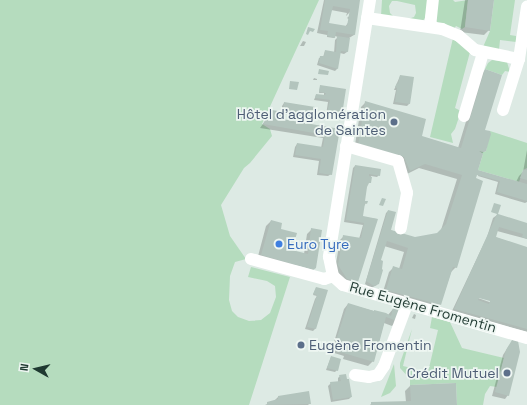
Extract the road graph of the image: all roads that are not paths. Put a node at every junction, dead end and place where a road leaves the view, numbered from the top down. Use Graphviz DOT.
graph roads {
  1 [pos="370,0"];
  2 [pos="433,0"];
  3 [pos="527,7"];
  4 [pos="367,18"];
  5 [pos="430,27"];
  6 [pos="483,53"];
  7 [pos="519,59"];
  8 [pos="503,110"];
  9 [pos="464,116"];
  10 [pos="346,146"];
  11 [pos="401,228"];
  12 [pos="251,259"];
  13 [pos="333,276"];
  14 [pos="407,304"];
  15 [pos="527,338"];
  16 [pos="355,374"];
  1 -- 4 [label="street"];
  2 -- 5 [label="street"];
  3 -- 7 [label="street"];
  4 -- 5 [label="street"];
  4 -- 10 [label="street"];
  5 -- 6 [label="street"];
  6 -- 7 [label="street"];
  6 -- 9 [label="street"];
  7 -- 8 [label="street"];
  10 -- 11 [label="street"];
  10 -- 13 [label="street"];
  12 -- 13 [label="street, Rue Eugène Fromentin"];
  13 -- 14 [label="street, Rue Eugène Fromentin"];
  14 -- 15 [label="street, Rue Eugène Fromentin"];
  14 -- 16 [label="street"];
}
